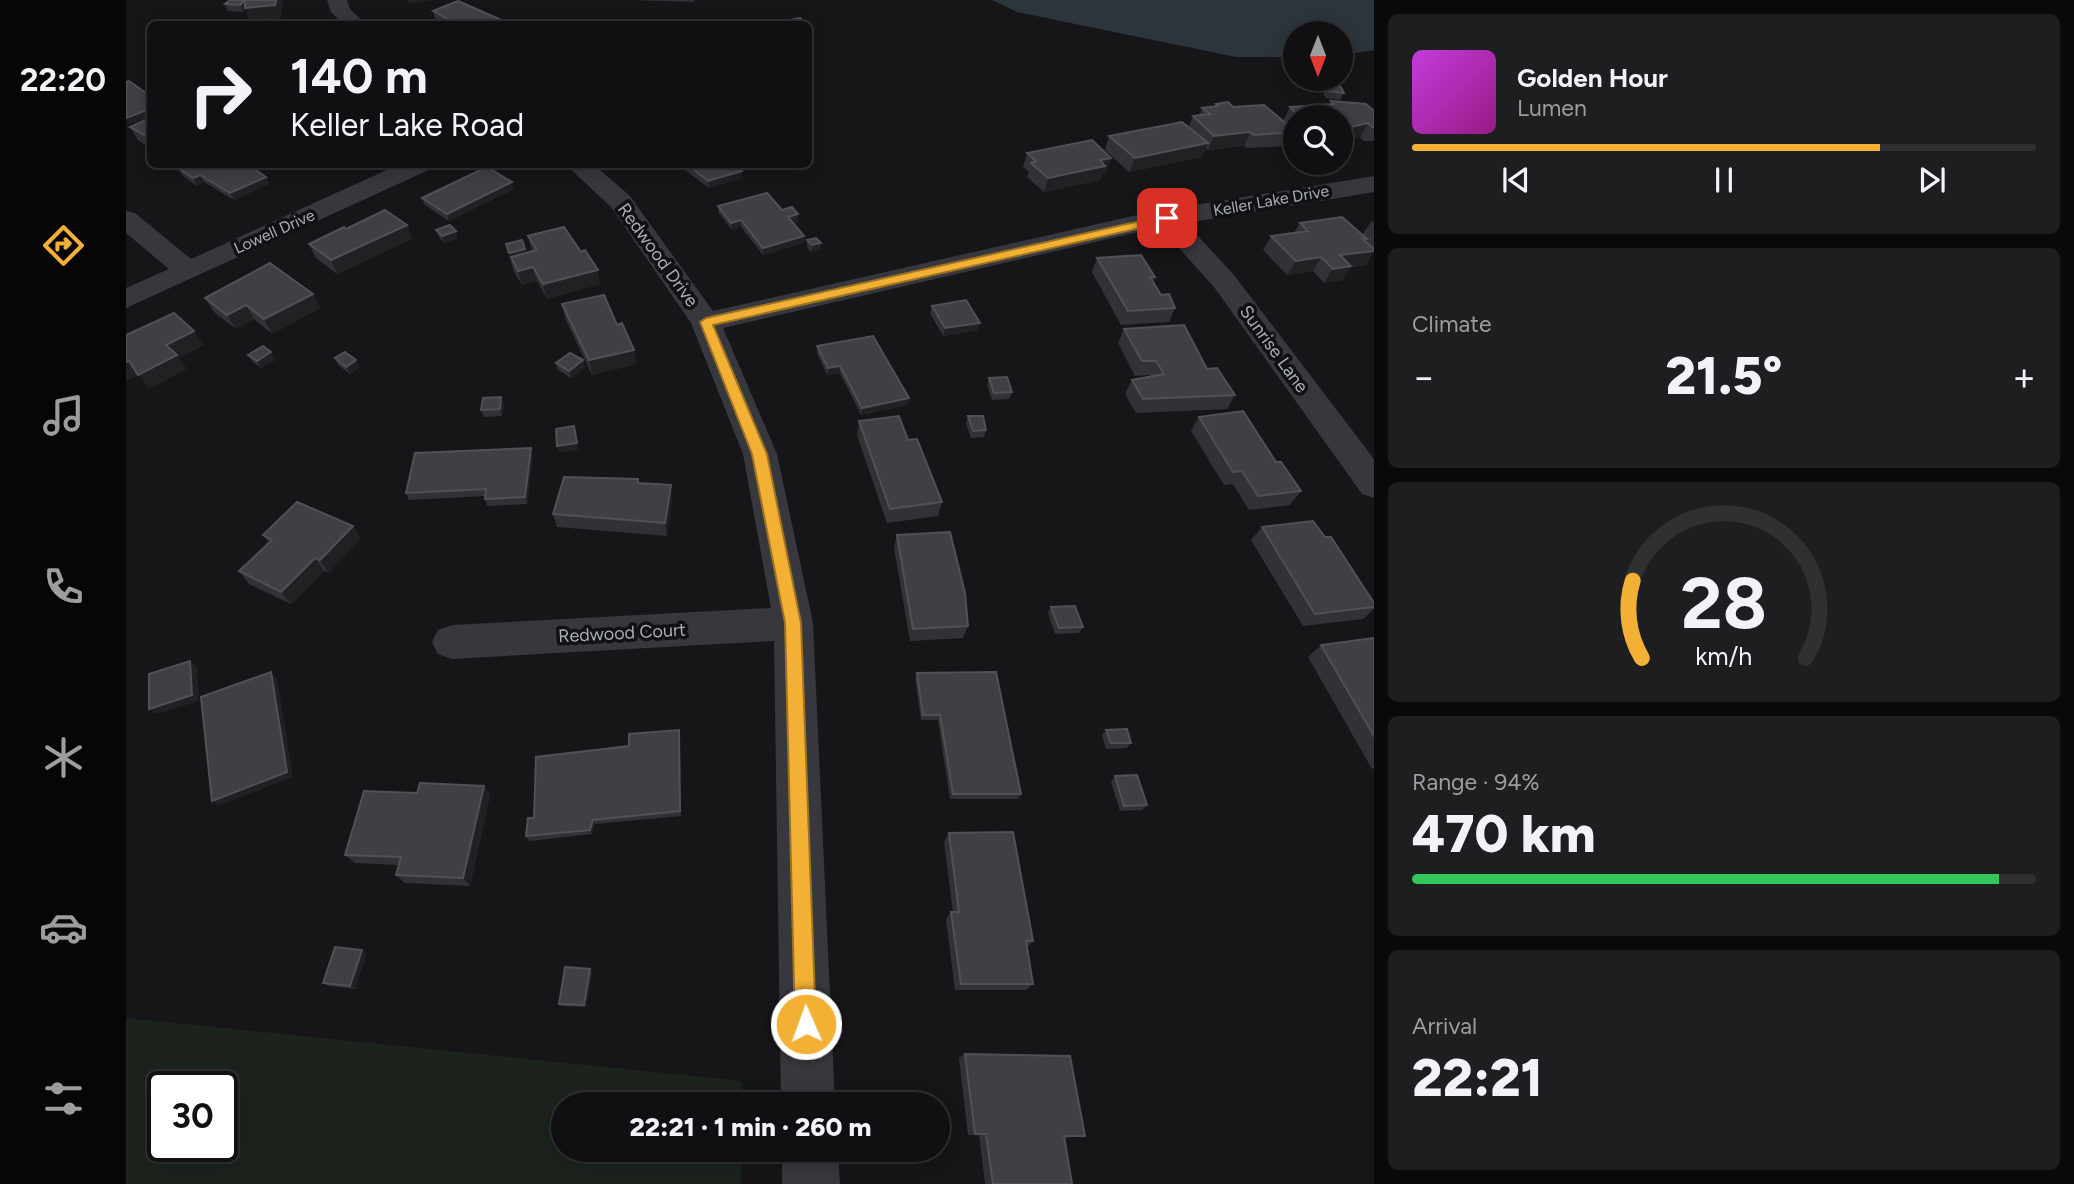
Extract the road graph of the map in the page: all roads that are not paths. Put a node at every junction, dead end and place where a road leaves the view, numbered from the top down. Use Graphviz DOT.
graph roads {
  1 [pos="337,0"];
  2 [pos="352,21"];
  3 [pos="413,168"];
  4 [pos="582,168"];
  5 [pos="1374,184"];
  6 [pos="1167,218"];
  7 [pos="126,219"];
  8 [pos="188,270"];
  9 [pos="126,299"];
  10 [pos="706,322"];
  11 [pos="1374,485"];
  12 [pos="793,623"];
  13 [pos="452,642"];
  14 [pos="808,1092"];
  15 [pos="810,1162"];
  16 [pos="811,1184"];
  1 -- 2 [label="street"];
  3 -- 8 [label="street, Lowell Drive"];
  4 -- 10 [label="street, Redwood Drive"];
  5 -- 6 [label="street, Keller Lake Drive"];
  6 -- 10 [label="street, Keller Lake Drive"];
  6 -- 11 [label="street, Sunrise Lane"];
  7 -- 8 [label="street"];
  8 -- 9 [label="street, Lowell Drive"];
  10 -- 12 [label="street, Redwood Drive"];
  12 -- 13 [label="street, Redwood Court"];
  12 -- 14 [label="street, Redwood Drive"];
  15 -- 16 [label="street"];
}
